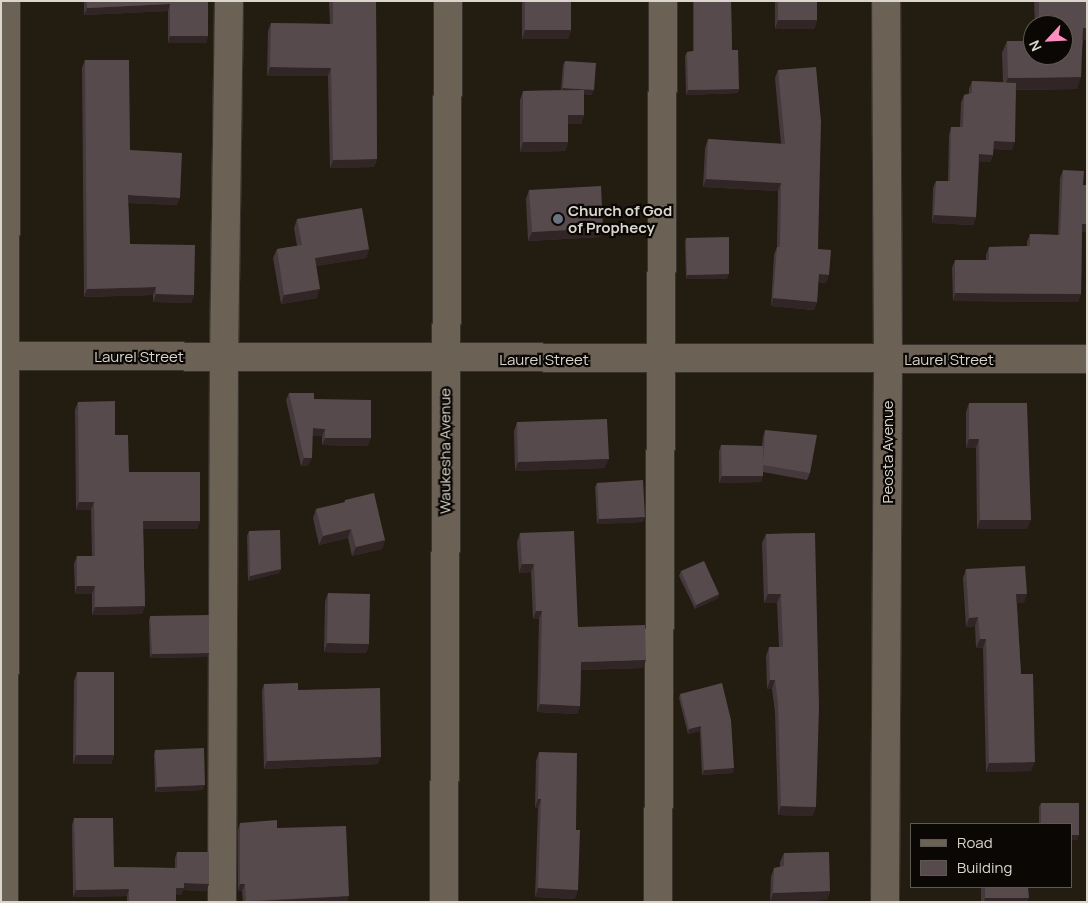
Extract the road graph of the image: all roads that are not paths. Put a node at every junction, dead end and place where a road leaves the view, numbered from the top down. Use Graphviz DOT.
graph roads {
  1 [pos="6,1"];
  2 [pos="229,1"];
  3 [pos="448,1"];
  4 [pos="663,1"];
  5 [pos="886,1"];
  6 [pos="4,356"];
  7 [pos="224,358"];
  8 [pos="1087,359"];
  9 [pos="446,360"];
  10 [pos="662,360"];
  11 [pos="888,361"];
  12 [pos="4,902"];
  13 [pos="222,902"];
  14 [pos="444,902"];
  15 [pos="658,902"];
  16 [pos="885,902"];
  1 -- 6 [label="street"];
  2 -- 7 [label="street"];
  3 -- 9 [label="street, Waukesha Avenue"];
  4 -- 10 [label="street"];
  5 -- 11 [label="street, Peosta Avenue"];
  6 -- 7 [label="street, Laurel Street"];
  6 -- 12 [label="street"];
  7 -- 9 [label="street, Laurel Street"];
  7 -- 13 [label="street"];
  8 -- 11 [label="street, Laurel Street"];
  9 -- 10 [label="street, Laurel Street"];
  9 -- 14 [label="street, Waukesha Avenue"];
  10 -- 11 [label="street, Laurel Street"];
  10 -- 15 [label="street"];
  11 -- 16 [label="street, Peosta Avenue"];
}
